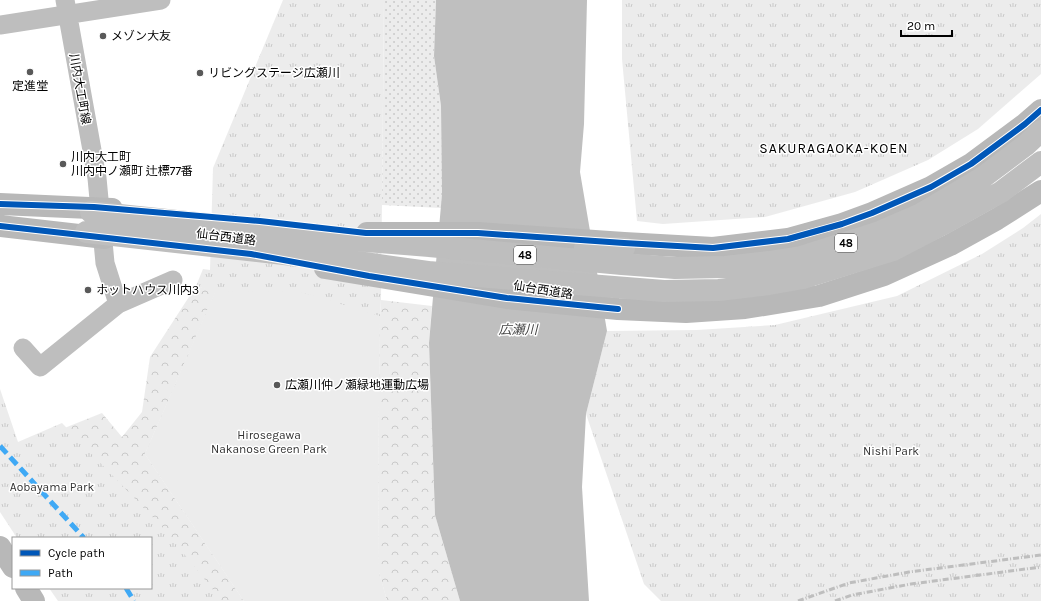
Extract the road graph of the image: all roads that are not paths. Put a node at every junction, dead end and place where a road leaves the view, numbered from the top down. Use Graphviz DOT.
graph roads {
  1 [pos="161,0"];
  2 [pos="66,7"];
  3 [pos="0,25"];
  4 [pos="1041,110"];
  5 [pos="1041,131"];
  6 [pos="1041,162"];
  7 [pos="1041,191"];
  8 [pos="5,205"];
  9 [pos="4,227"];
  10 [pos="623,252"];
  11 [pos="173,280"];
  12 [pos="619,300"];
  13 [pos="118,304"];
  14 [pos="22,348"];
  15 [pos="0,547"];
  16 [pos="12,565"];
  17 [pos="27,589"];
  18 [pos="34,601"];
  1 -- 2 [label="street"];
  2 -- 3 [label="street"];
  2 -- 13 [label="street, 川内大工町線"];
  4 -- 10 [label="street"];
  5 -- 10 [label="highway, 48"];
  6 -- 12 [label="highway, 48"];
  7 -- 12 [label="street"];
  8 -- 10 [label="street"];
  9 -- 12 [label="street"];
  10 -- 12 [label="highway, 仙台西道路 / 48"];
  11 -- 13 [label="street"];
  13 -- 14 [label="street"];
  15 -- 16 [label="street"];
  17 -- 18 [label="street"];
}
